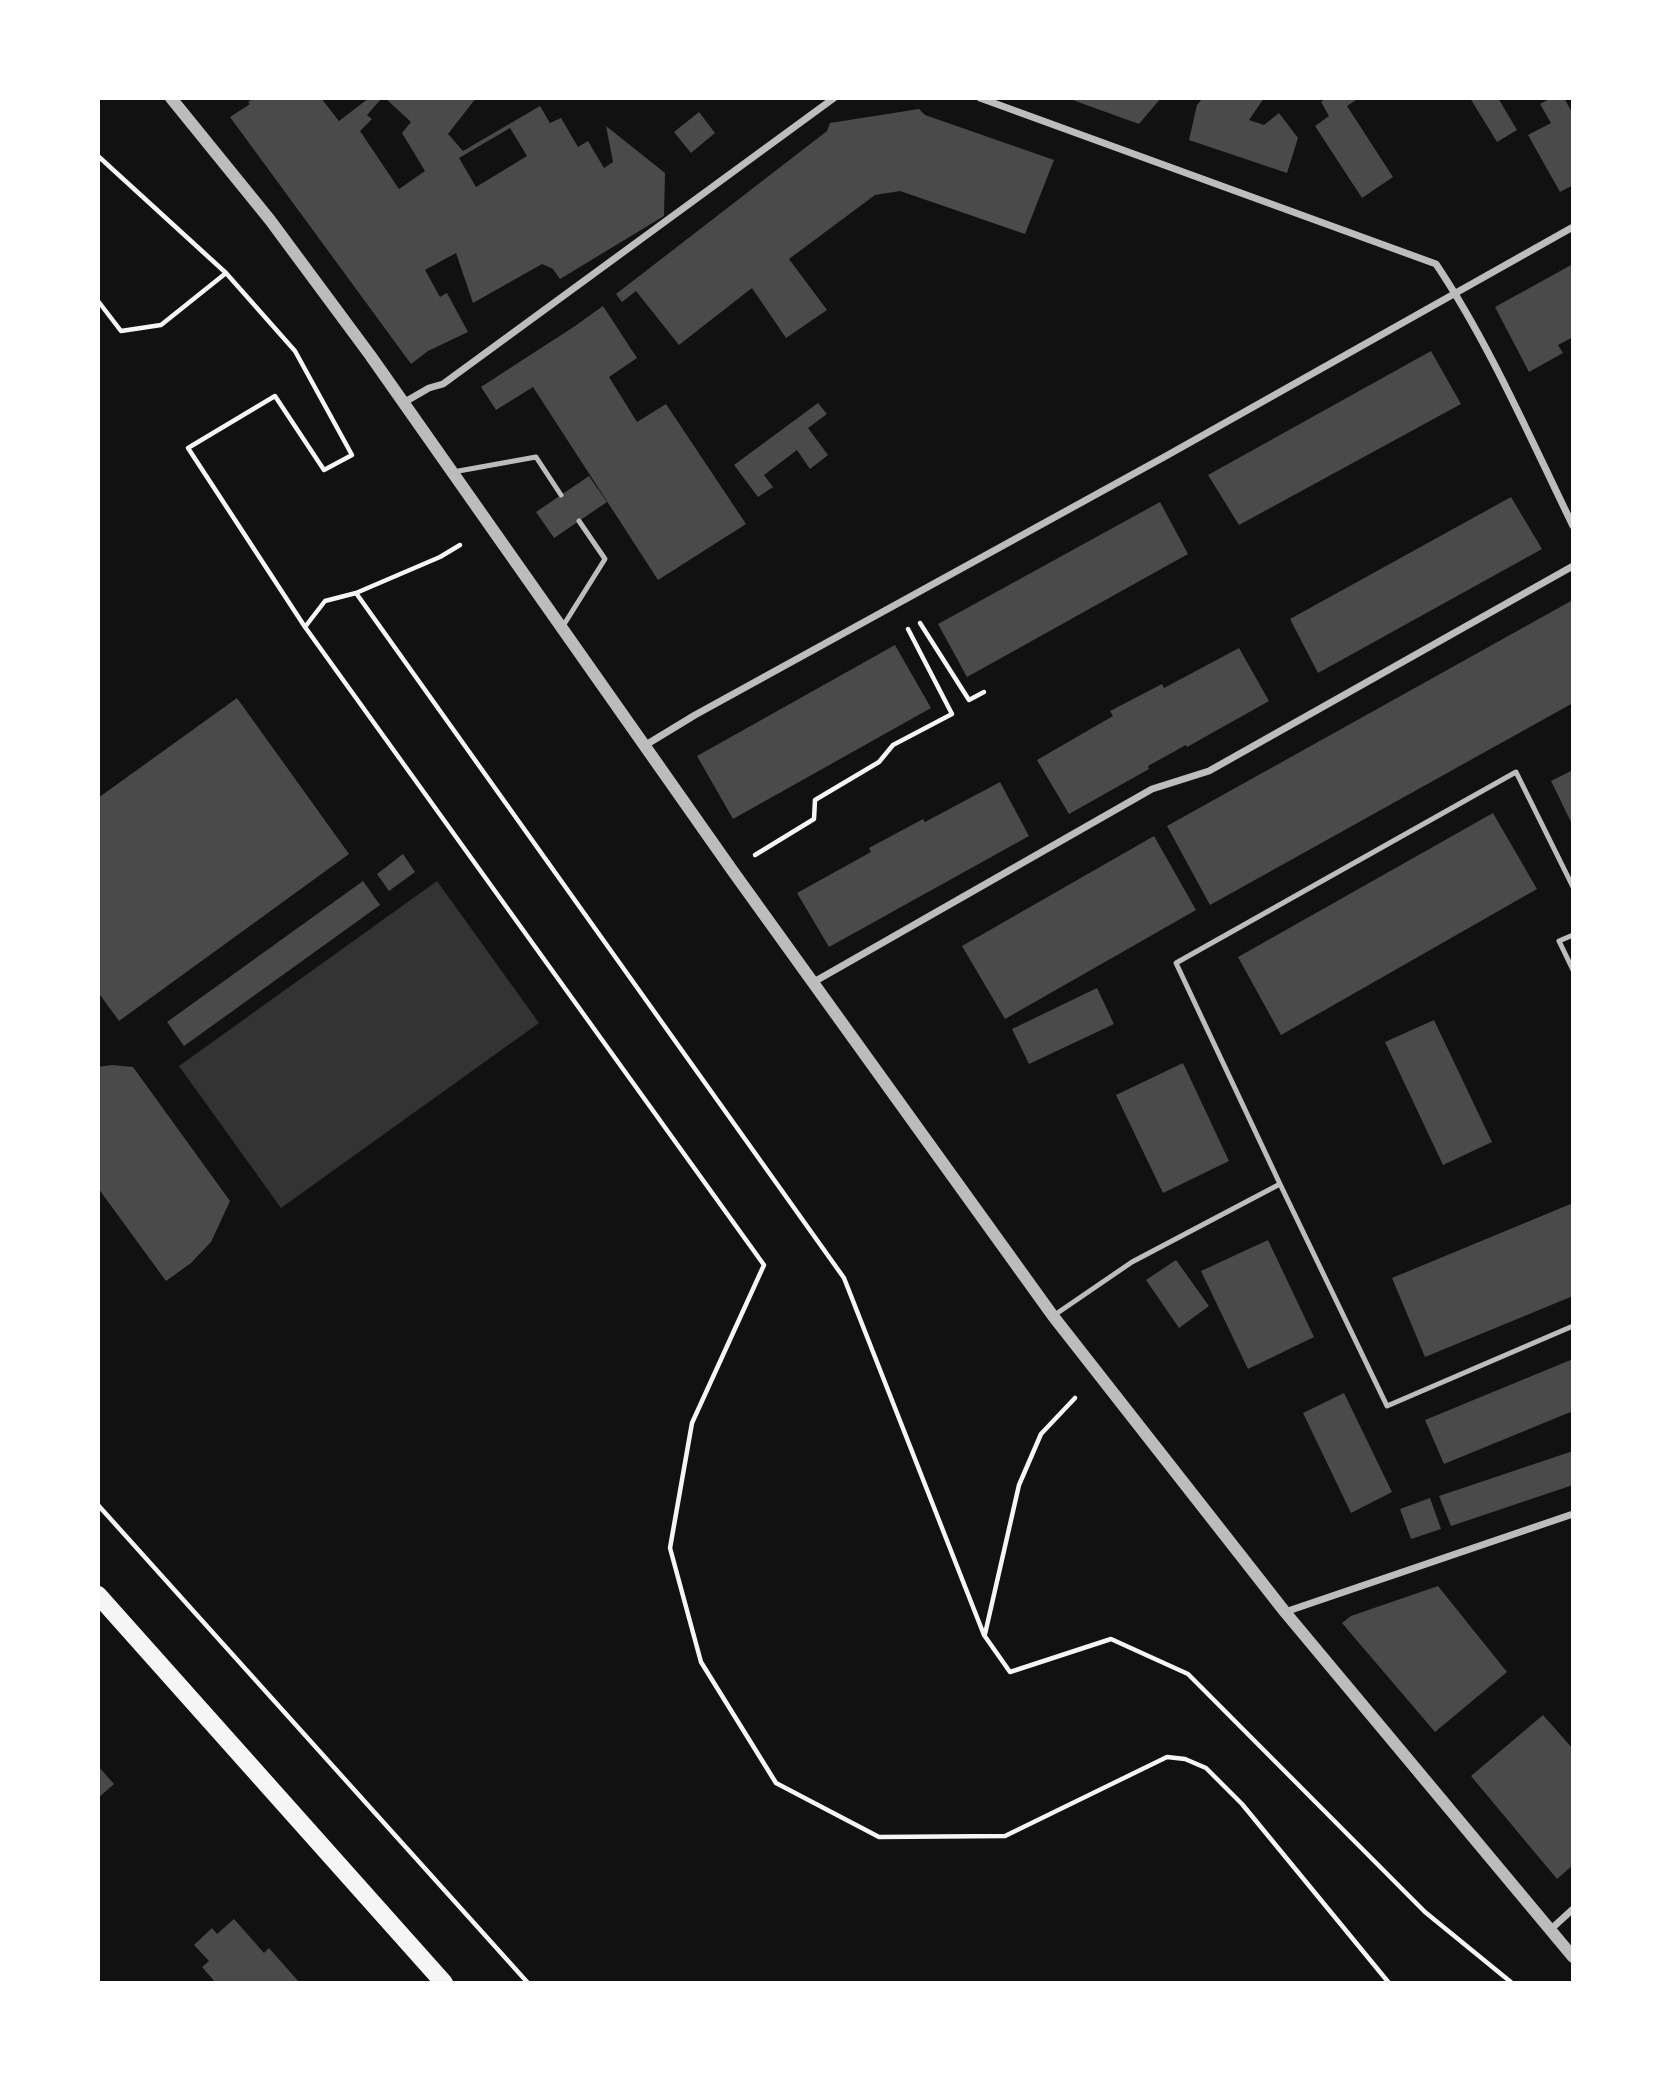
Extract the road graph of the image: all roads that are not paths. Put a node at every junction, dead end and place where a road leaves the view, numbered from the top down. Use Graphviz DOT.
graph roads {
  1 [pos="171,98"];
  2 [pos="834,98"];
  3 [pos="980,98"];
  4 [pos="1573,227"];
  5 [pos="1455,293"];
  6 [pos="402,403"];
  7 [pos="451,472"];
  8 [pos="561,495"];
  9 [pos="579,521"];
  10 [pos="1573,526"];
  11 [pos="1573,566"];
  12 [pos="562,629"];
  13 [pos="644,746"];
  14 [pos="1573,887"];
  15 [pos="1573,934"];
  16 [pos="1573,970"];
  17 [pos="813,983"];
  18 [pos="1280,1184"];
  19 [pos="1053,1317"];
  20 [pos="1573,1326"];
  21 [pos="1573,1514"];
  22 [pos="98,1595"];
  23 [pos="1285,1612"];
  24 [pos="1573,1909"];
  25 [pos="1550,1930"];
  26 [pos="1573,1957"];
  27 [pos="444,1983"];
  1 -- 6 [label="street"];
  2 -- 6 [label="street"];
  3 -- 5 [label="street"];
  4 -- 5 [label="street"];
  5 -- 10 [label="street"];
  5 -- 13 [label="street"];
  6 -- 7 [label="street"];
  7 -- 8 [label="lane"];
  7 -- 12 [label="street"];
  9 -- 12 [label="lane"];
  11 -- 17 [label="street"];
  12 -- 13 [label="street"];
  13 -- 17 [label="street"];
  14 -- 18 [label="lane"];
  15 -- 16 [label="lane"];
  17 -- 19 [label="street"];
  18 -- 19 [label="lane"];
  18 -- 20 [label="lane"];
  19 -- 23 [label="street"];
  21 -- 23 [label="street"];
  22 -- 27 [label="main road"];
  23 -- 25 [label="street"];
  24 -- 25 [label="street"];
  25 -- 26 [label="street"];
}
